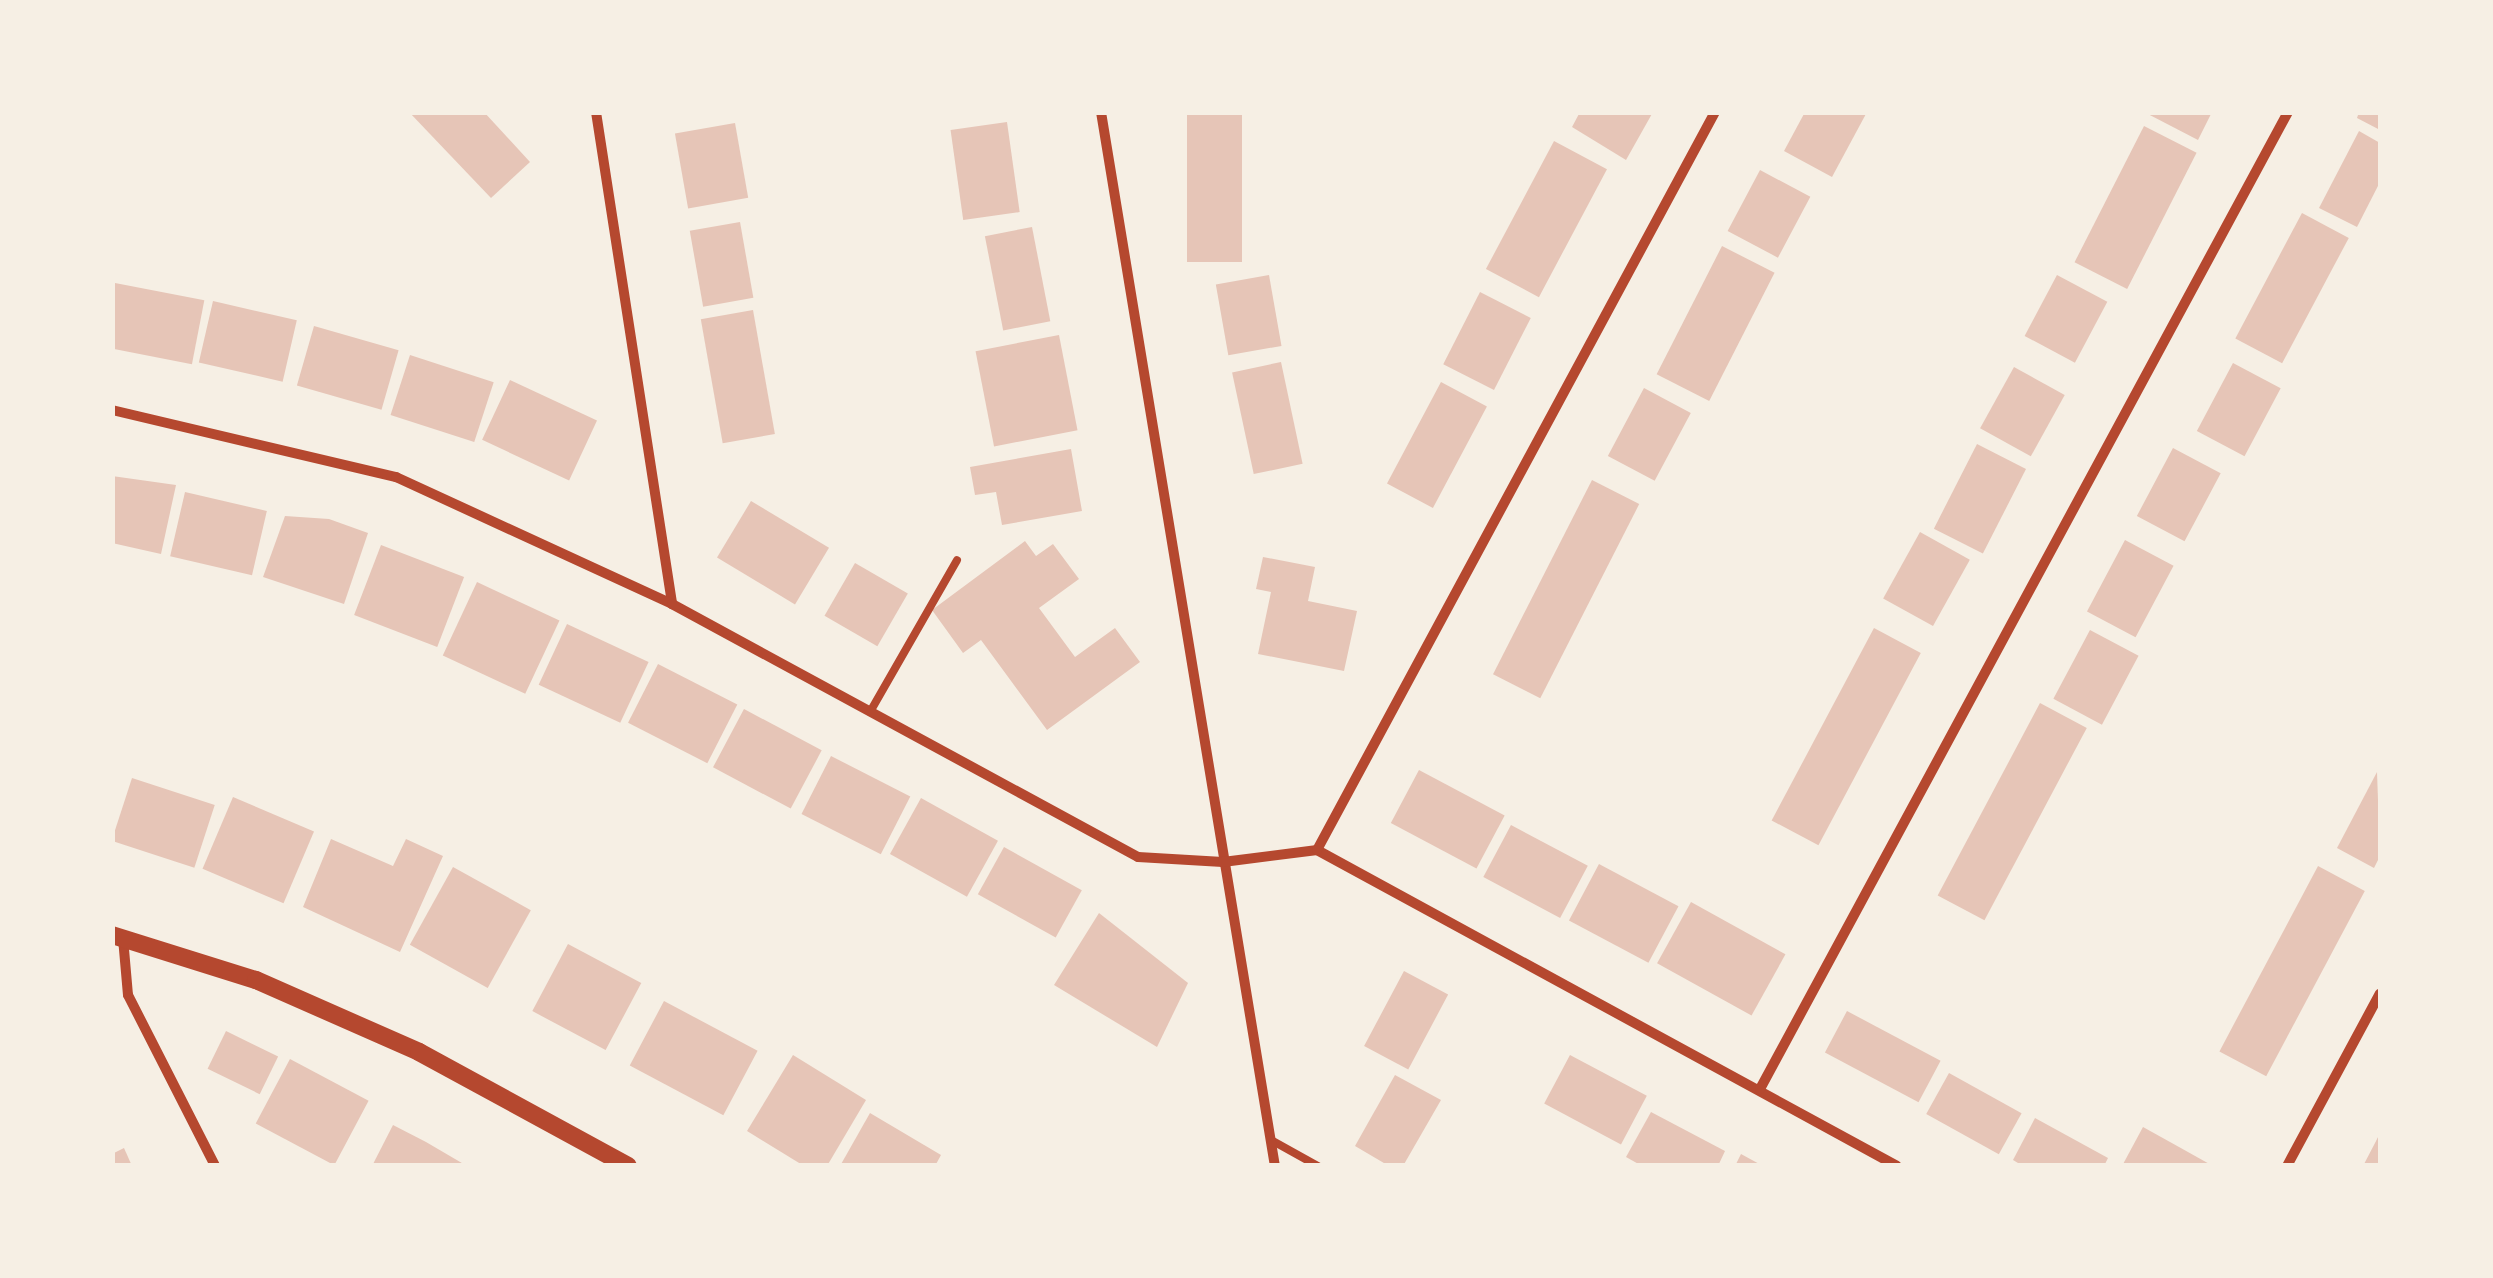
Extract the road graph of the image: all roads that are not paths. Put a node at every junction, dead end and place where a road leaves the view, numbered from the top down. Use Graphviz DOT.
graph roads {
  1 [pos="596,112"];
  2 [pos="1101,112"];
  3 [pos="1715,112"];
  4 [pos="2288,112"];
  5 [pos="112,410"];
  6 [pos="957,560"];
  7 [pos="672,604"];
  8 [pos="870,712"];
  9 [pos="1317,850"];
  10 [pos="1223,862"];
  11 [pos="118,936"];
  12 [pos="2380,993"];
  13 [pos="1760,1089"];
  14 [pos="1270,1140"];
  15 [pos="215,1166"];
  16 [pos="628,1166"];
  17 [pos="1275,1166"];
  18 [pos="1318,1166"];
  19 [pos="1898,1166"];
  20 [pos="2287,1166"];
  1 -- 7 [label="street"];
  2 -- 10 [label="street"];
  3 -- 9 [label="street"];
  4 -- 13 [label="street"];
  5 -- 7 [label="street"];
  6 -- 8 [label="lane"];
  7 -- 8 [label="street"];
  8 -- 10 [label="street"];
  9 -- 10 [label="street"];
  9 -- 13 [label="street"];
  10 -- 14 [label="street"];
  11 -- 15 [label="street"];
  11 -- 16 [label="street"];
  12 -- 20 [label="street"];
  13 -- 19 [label="street"];
  14 -- 17 [label="street"];
  14 -- 18 [label="lane"];
}
